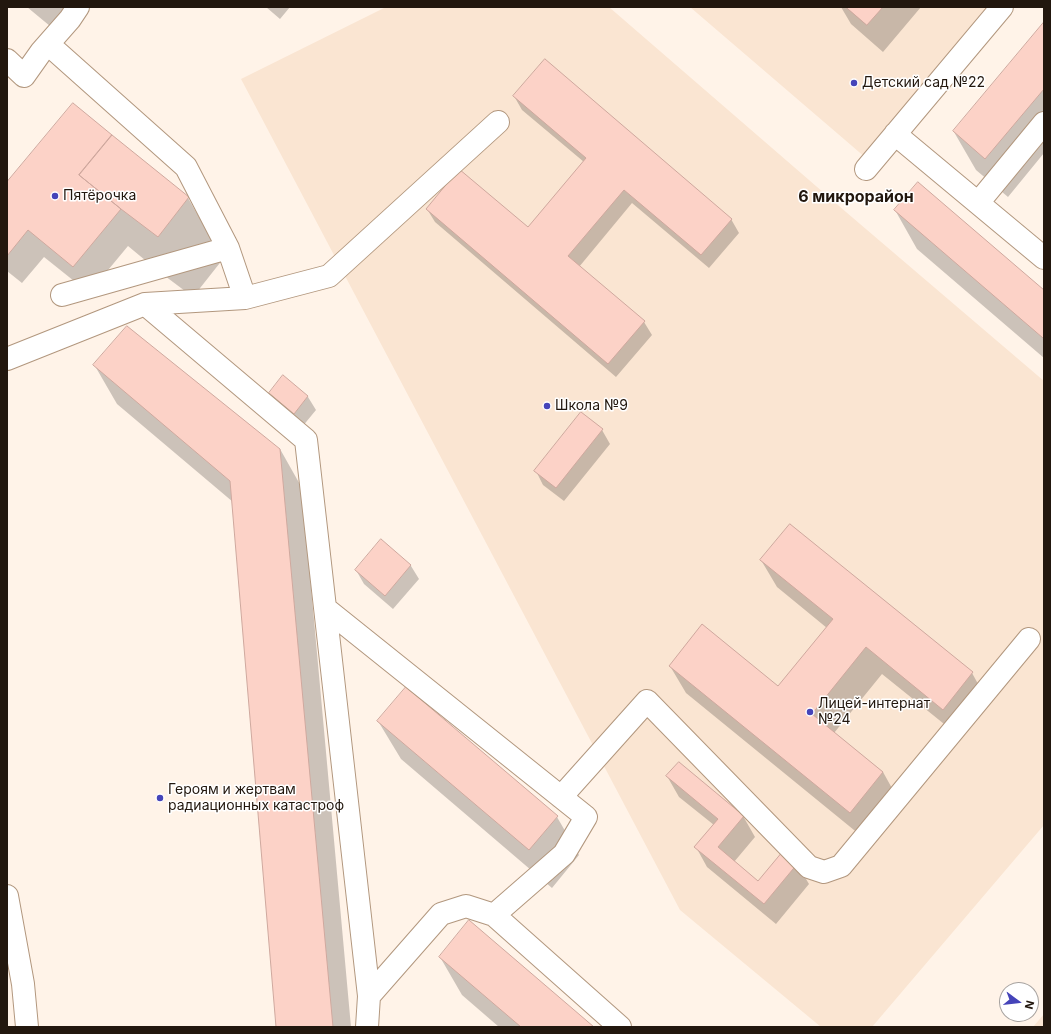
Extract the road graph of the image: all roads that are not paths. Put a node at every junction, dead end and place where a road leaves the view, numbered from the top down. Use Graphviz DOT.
graph roads {
  1 [pos="78,7"];
  2 [pos="1002,7"];
  3 [pos="48,44"];
  4 [pos="7,60"];
  5 [pos="498,122"];
  6 [pos="1044,123"];
  7 [pos="895,134"];
  8 [pos="866,170"];
  9 [pos="978,203"];
  10 [pos="228,248"];
  11 [pos="1044,258"];
  12 [pos="62,295"];
  13 [pos="245,298"];
  14 [pos="145,304"];
  15 [pos="7,359"];
  16 [pos="325,608"];
  17 [pos="1029,639"];
  18 [pos="561,797"];
  19 [pos="7,896"];
  20 [pos="494,915"];
  21 [pos="369,996"];
  22 [pos="27,1027"];
  23 [pos="367,1027"];
  24 [pos="620,1027"];
  1 -- 3 [label="street"];
  2 -- 7 [label="street"];
  3 -- 4 [label="street"];
  3 -- 10 [label="street"];
  5 -- 13 [label="street"];
  6 -- 9 [label="street"];
  7 -- 8 [label="street"];
  7 -- 9 [label="street"];
  9 -- 11 [label="street"];
  10 -- 12 [label="street"];
  10 -- 13 [label="street"];
  13 -- 14 [label="street"];
  14 -- 15 [label="street"];
  14 -- 16 [label="street"];
  16 -- 18 [label="street"];
  16 -- 21 [label="street"];
  17 -- 18 [label="street"];
  18 -- 20 [label="street"];
  19 -- 22 [label="street"];
  20 -- 21 [label="street"];
  20 -- 24 [label="street"];
  21 -- 23 [label="street"];
}
